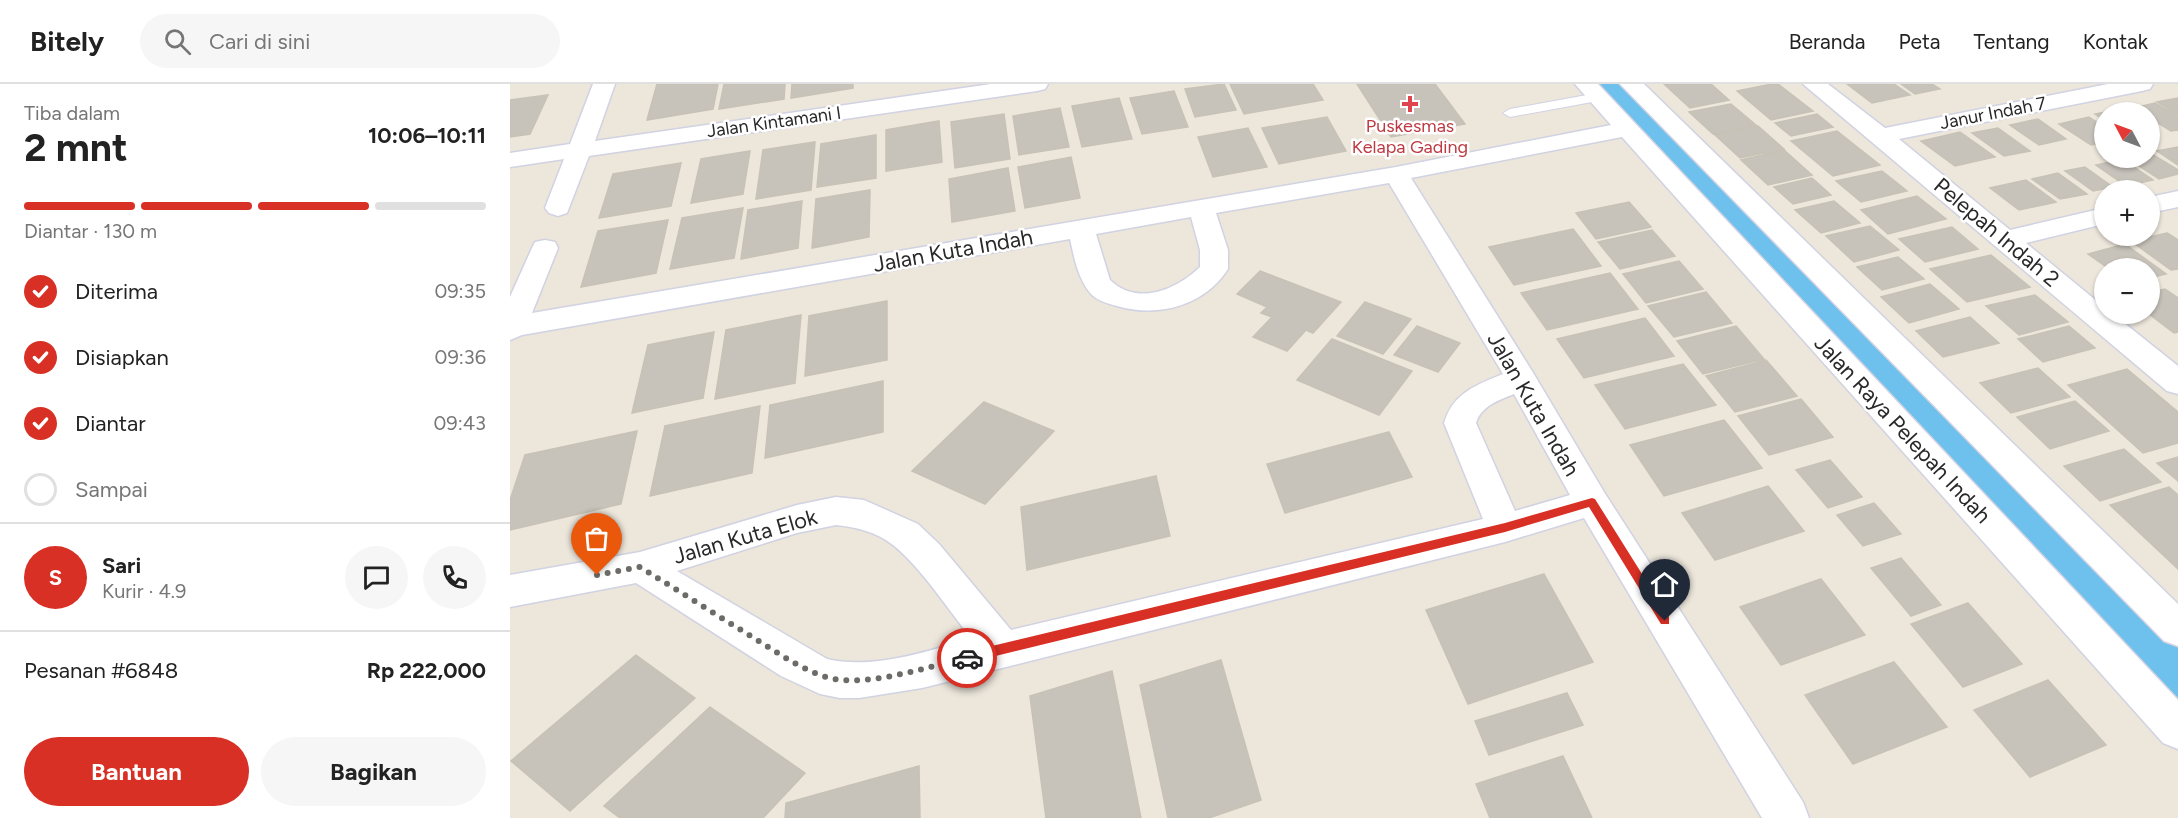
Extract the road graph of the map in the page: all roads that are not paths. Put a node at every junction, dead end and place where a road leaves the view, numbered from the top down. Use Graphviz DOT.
graph roads {
  1 [pos="603,84"];
  2 [pos="1037,84"];
  3 [pos="1631,84"];
  4 [pos="1814,84"];
  5 [pos="2142,84"];
  6 [pos="997,87"];
  7 [pos="1597,88"];
  8 [pos="1510,113"];
  9 [pos="1625,125"];
  10 [pos="1880,136"];
  11 [pos="579,150"];
  12 [pos="510,160"];
  13 [pos="1396,174"];
  14 [pos="2178,198"];
  15 [pos="2160,202"];
  16 [pos="1202,207"];
  17 [pos="558,208"];
  18 [pos="2094,218"];
  19 [pos="1081,228"];
  20 [pos="2006,239"];
  21 [pos="545,248"];
  22 [pos="511,328"];
  23 [pos="2174,376"];
  24 [pos="1521,379"];
  25 [pos="1592,502"];
  26 [pos="1505,528"];
  27 [pos="640,567"];
  28 [pos="510,591"];
  29 [pos="2178,629"];
  30 [pos="1003,649"];
  31 [pos="2178,729"];
  32 [pos="1787,818"];
  1 -- 11 [label="street"];
  2 -- 6 [label="street, Jalan Kintamani I"];
  3 -- 29 [label="street"];
  4 -- 10 [label="street, Pelepah Indah 2"];
  5 -- 10 [label="street, Janur Indah 7"];
  6 -- 11 [label="street, Jalan Kintamani I"];
  7 -- 8 [label="lane"];
  7 -- 9 [label="street, Jalan Raya Pelepah Indah"];
  9 -- 13 [label="street, Jalan Kuta Indah"];
  9 -- 31 [label="street, Jalan Raya Pelepah Indah"];
  10 -- 20 [label="street, Pelepah Indah 2"];
  11 -- 12 [label="street, Jalan Kintamani I"];
  11 -- 17 [label="street"];
  13 -- 16 [label="street, Jalan Kuta Indah"];
  13 -- 24 [label="street, Jalan Kuta Indah"];
  14 -- 15 [label="street"];
  16 -- 19 [label="street, Jalan Kuta Indah"];
  16 -- 19 [label="street"];
  18 -- 20 [label="street"];
  19 -- 22 [label="street, Jalan Kuta Indah"];
  20 -- 23 [label="street, Pelepah Indah 2"];
  21 -- 22 [label="street"];
  24 -- 25 [label="street, Jalan Kuta Indah"];
  24 -- 26 [label="street"];
  25 -- 26 [label="street"];
  25 -- 32 [label="street, Jalan Kuta Indah"];
  26 -- 30 [label="street"];
  27 -- 28 [label="street, Jalan Kuta Elok"];
  27 -- 30 [label="street"];
  27 -- 30 [label="street, Jalan Kuta Elok"];
}
